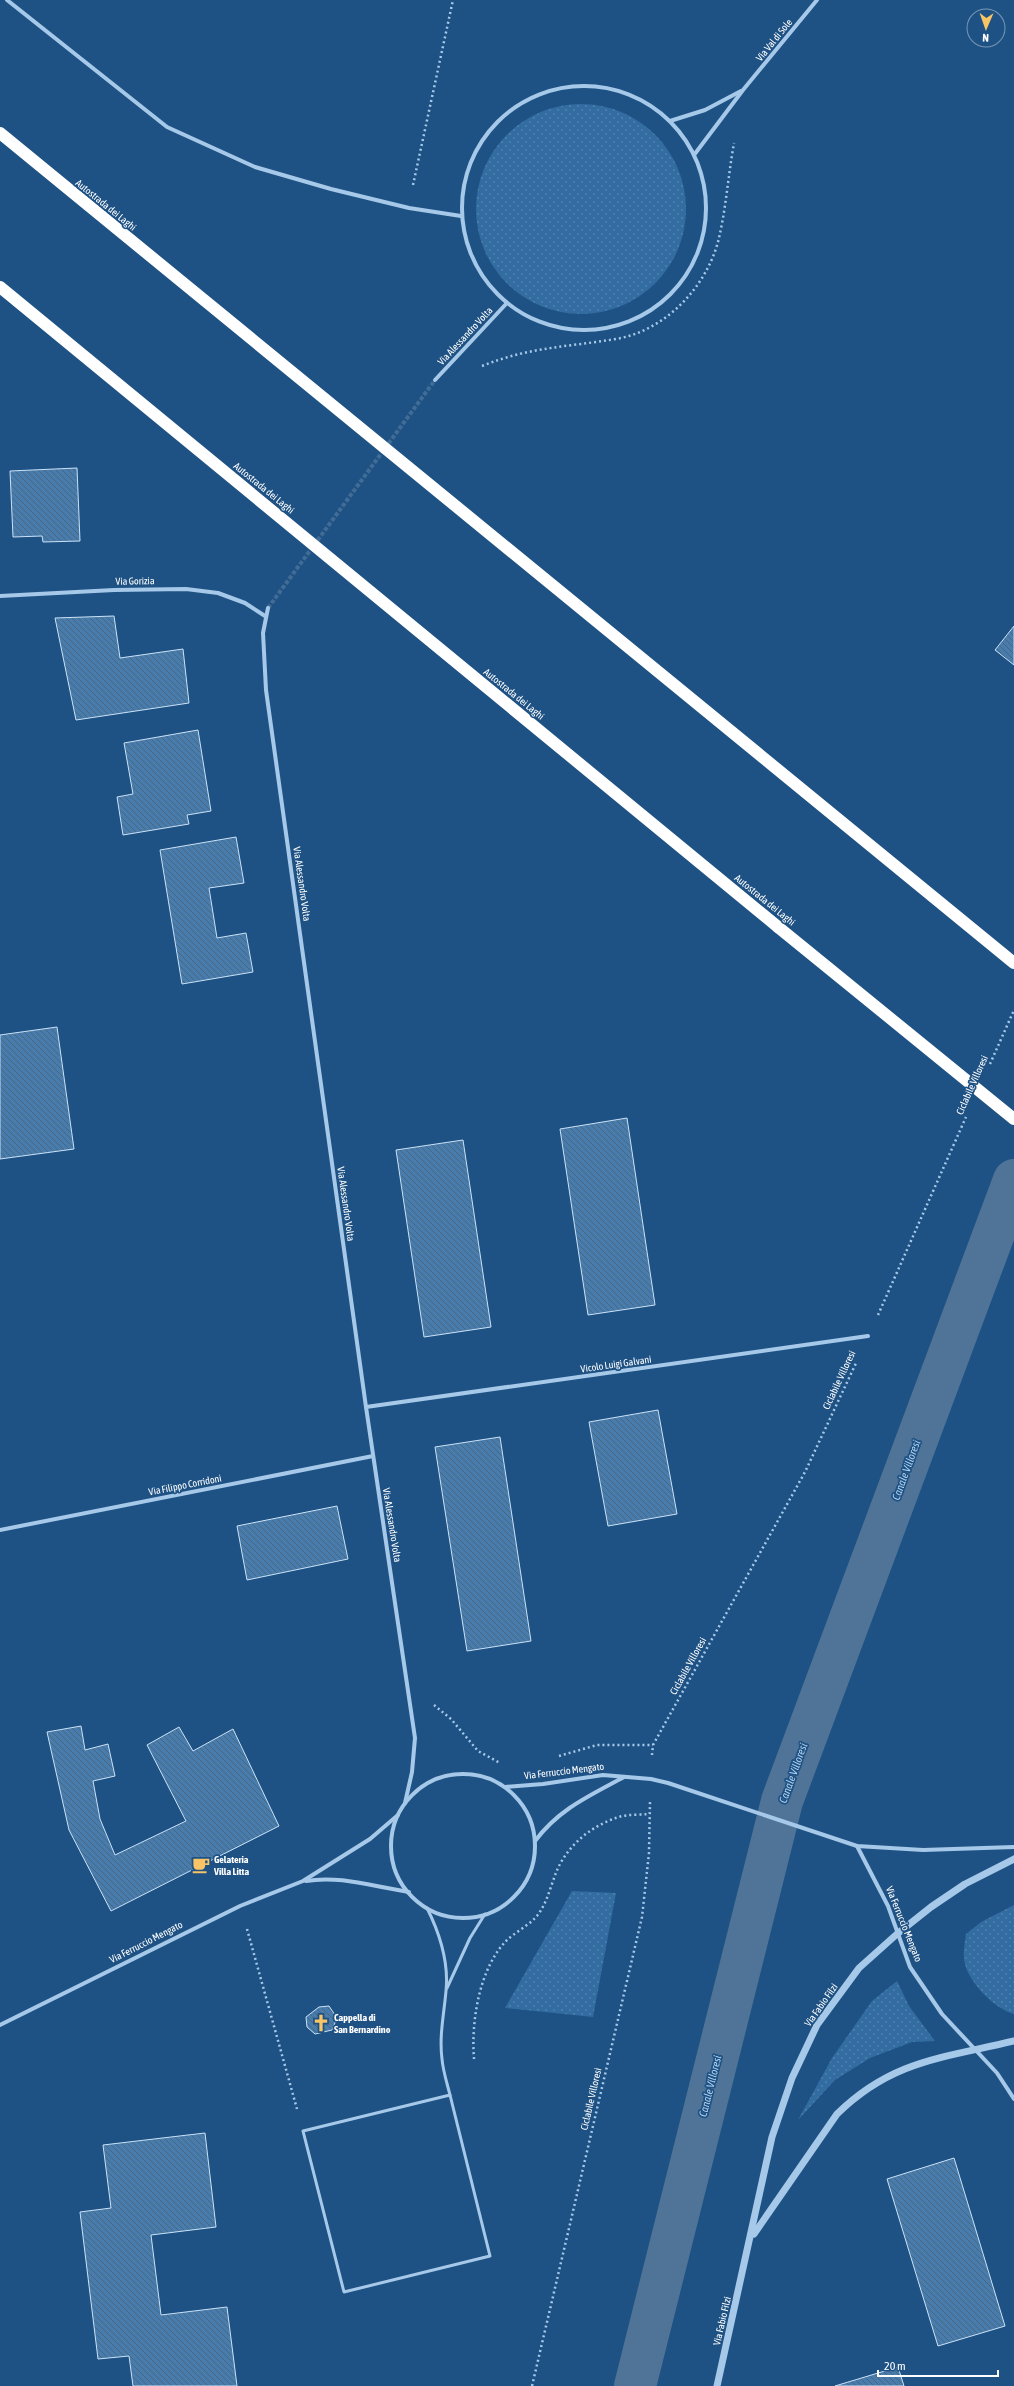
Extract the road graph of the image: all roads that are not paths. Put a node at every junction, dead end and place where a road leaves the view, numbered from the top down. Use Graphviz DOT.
graph roads {
  1 [pos="7,0"];
  2 [pos="817,0"];
  3 [pos="743,90"];
  4 [pos="670,121"];
  5 [pos="0,134"];
  6 [pos="694,155"];
  7 [pos="461,216"];
  8 [pos="0,286"];
  9 [pos="506,304"];
  10 [pos="435,380"];
  11 [pos="0,596"];
  12 [pos="268,608"];
  13 [pos="265,616"];
  14 [pos="1014,963"];
  15 [pos="1014,1119"];
  16 [pos="868,1336"];
  17 [pos="366,1407"];
  18 [pos="373,1456"];
  19 [pos="0,1530"];
  20 [pos="624,1777"];
  21 [pos="505,1787"];
  22 [pos="405,1803"];
  23 [pos="398,1815"];
  24 [pos="535,1841"];
  25 [pos="857,1846"];
  26 [pos="1014,1847"];
  27 [pos="1014,1859"];
  28 [pos="303,1881"];
  29 [pos="409,1892"];
  30 [pos="427,1908"];
  31 [pos="485,1914"];
  32 [pos="897,1934"];
  33 [pos="446,1990"];
  34 [pos="0,2025"];
  35 [pos="1014,2041"];
  36 [pos="977,2050"];
  37 [pos="450,2095"];
  38 [pos="1014,2099"];
  39 [pos="751,2237"];
  40 [pos="717,2386"];
  1 -- 7 [label="street"];
  2 -- 3 [label="street, Via Val di Sole"];
  3 -- 4 [label="street, Via Val di Sole"];
  3 -- 6 [label="street, Via Val di Sole"];
  4 -- 6 [label="street"];
  4 -- 7 [label="street"];
  5 -- 14 [label="highway, Autostrada dei Laghi"];
  6 -- 9 [label="street"];
  7 -- 9 [label="street"];
  8 -- 15 [label="highway, Autostrada dei Laghi, bridge"];
  9 -- 10 [label="street, Via Alessandro Volta"];
  11 -- 13 [label="street, Via Gorizia"];
  12 -- 13 [label="street, Via Alessandro Volta"];
  13 -- 17 [label="street, Via Alessandro Volta"];
  16 -- 17 [label="street, Vicolo Luigi Galvani"];
  17 -- 18 [label="street, Via Alessandro Volta"];
  18 -- 19 [label="street, Via Filippo Corridoni"];
  18 -- 22 [label="street, Via Alessandro Volta"];
  20 -- 21 [label="street, Via Ferruccio Mengato"];
  20 -- 24 [label="street, Via Ferruccio Mengato"];
  20 -- 25 [label="street, Via Ferruccio Mengato"];
  21 -- 22 [label="street"];
  21 -- 24 [label="street"];
  22 -- 23 [label="street"];
  23 -- 28 [label="street, Via Ferruccio Mengato"];
  23 -- 29 [label="street"];
  24 -- 31 [label="street"];
  25 -- 26 [label="street, Via Ferruccio Mengato"];
  25 -- 32 [label="street, Via Ferruccio Mengato"];
  27 -- 32 [label="street, Via Fabio Filzi"];
  28 -- 29 [label="street, Via Ferruccio Mengato"];
  28 -- 34 [label="street, Via Ferruccio Mengato"];
  29 -- 30 [label="street"];
  30 -- 31 [label="street"];
  30 -- 33 [label="lane"];
  31 -- 33 [label="lane"];
  32 -- 36 [label="street, Via Ferruccio Mengato"];
  32 -- 39 [label="street, Via Fabio Filzi"];
  33 -- 37 [label="lane"];
  35 -- 36 [label="street"];
  36 -- 38 [label="street, Via Ferruccio Mengato"];
  36 -- 39 [label="street, Via Fabio Filzi"];
  37 -- 37 [label="lane"];
  39 -- 40 [label="street, Via Fabio Filzi"];
}
